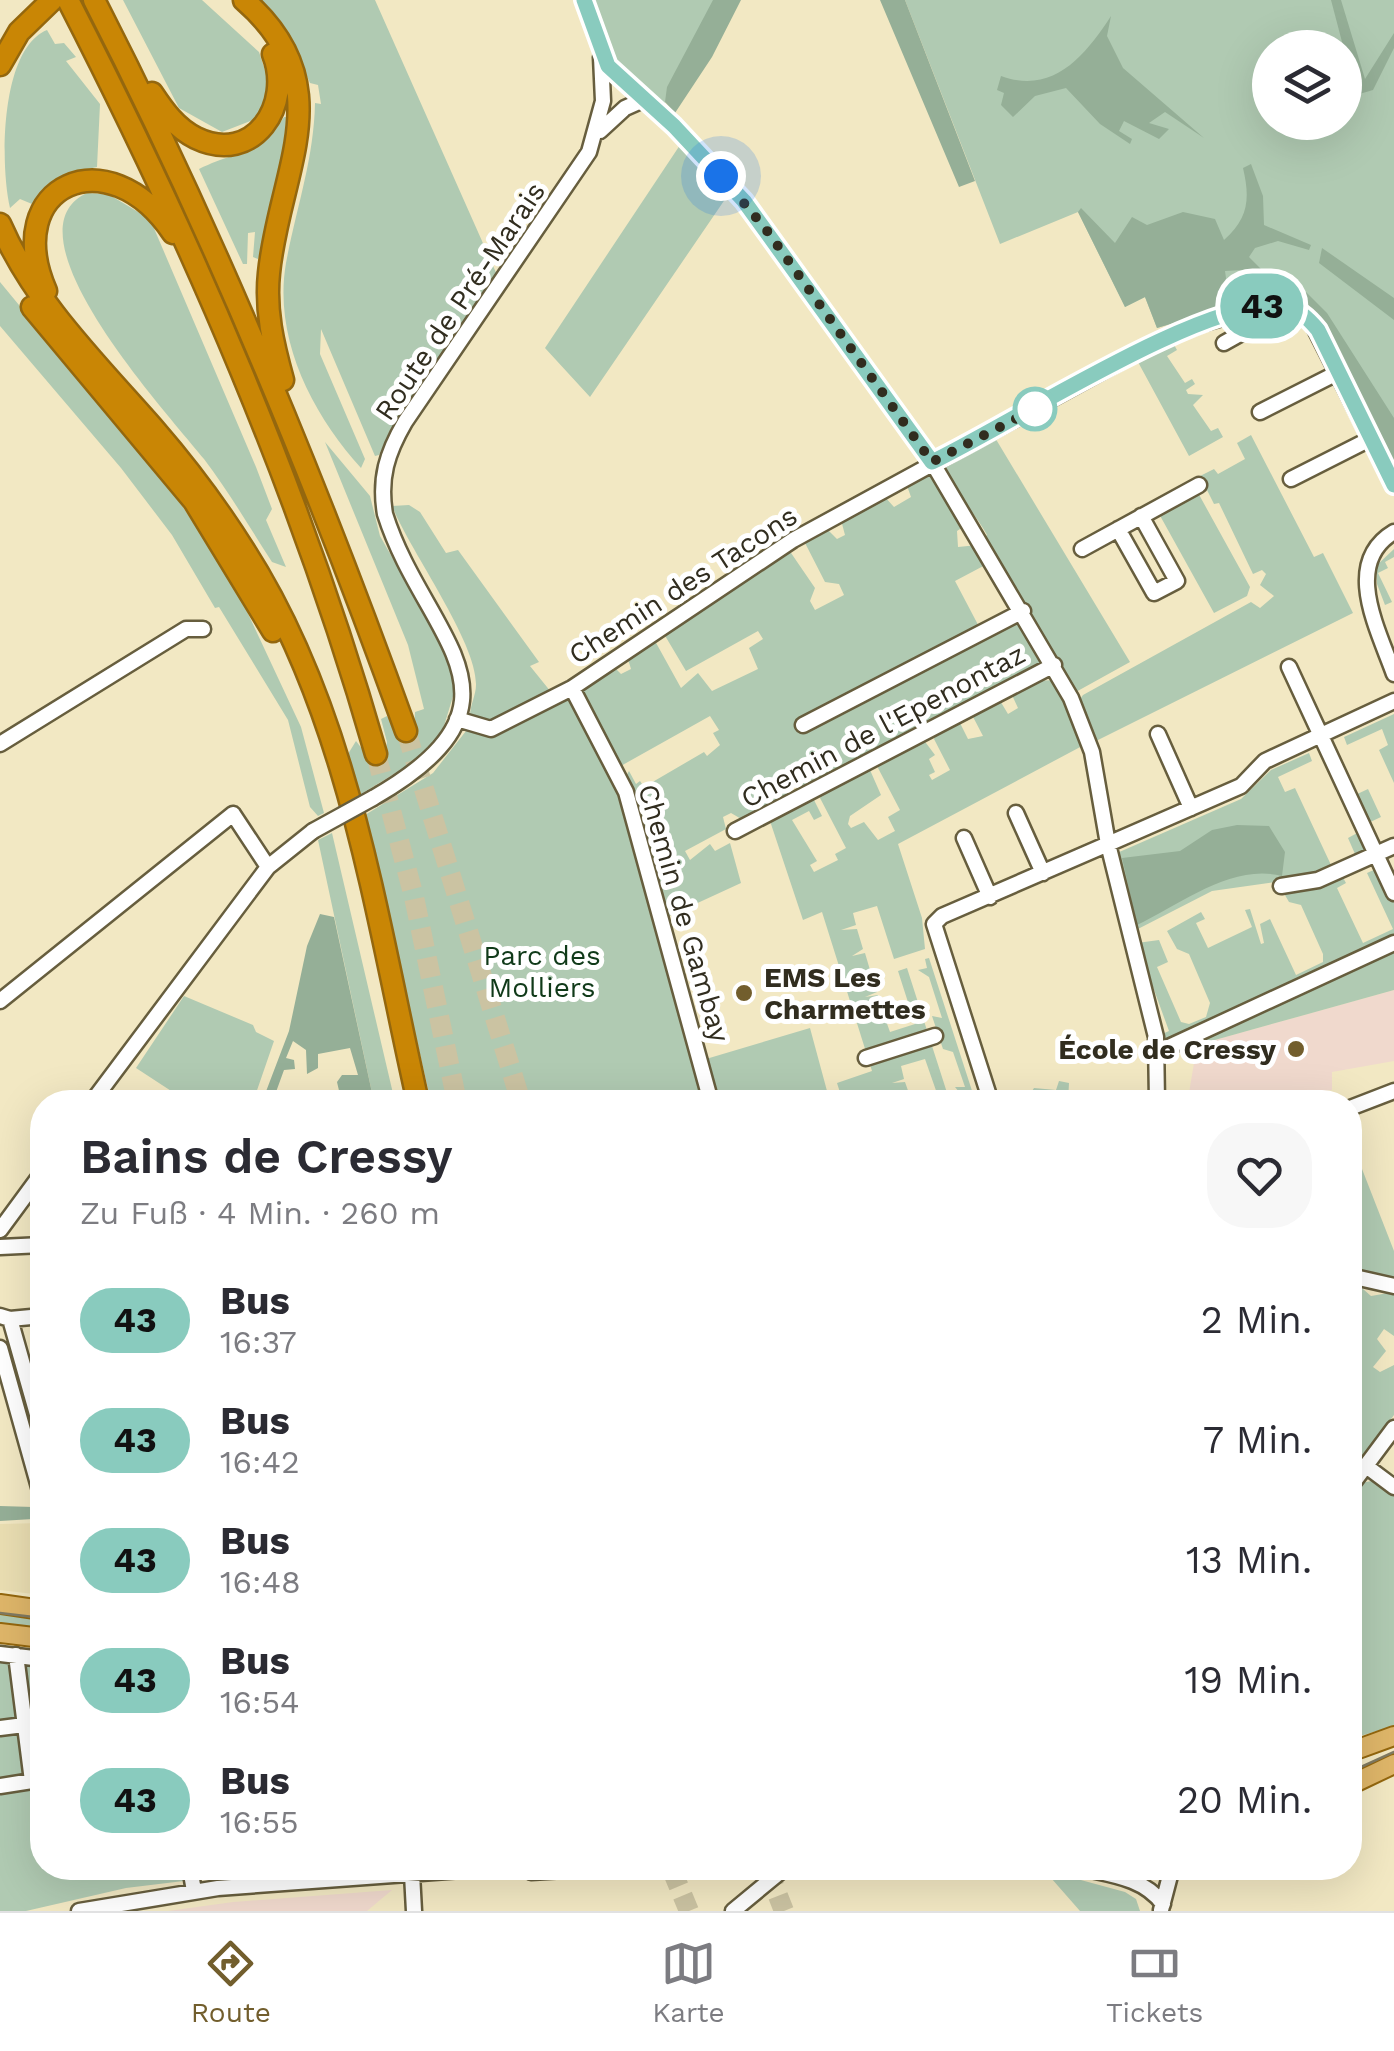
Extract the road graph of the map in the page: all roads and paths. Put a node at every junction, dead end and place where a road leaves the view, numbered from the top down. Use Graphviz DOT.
graph roads {
  1 [pos="52,0"];
  2 [pos="68,0"];
  3 [pos="94,0"];
  4 [pos="227,0"];
  5 [pos="244,0"];
  6 [pos="584,0"];
  7 [pos="32,6"];
  8 [pos="110,33"];
  9 [pos="0,43"];
  10 [pos="600,52"];
  11 [pos="0,65"];
  12 [pos="643,100"];
  13 [pos="594,139"];
  14 [pos="0,224"];
  15 [pos="0,254"];
  16 [pos="206,282"];
  17 [pos="1288,307"];
  18 [pos="62,324"];
  19 [pos="1224,343"];
  20 [pos="1339,372"];
  21 [pos="1260,412"];
  22 [pos="1370,439"];
  23 [pos="932,462"];
  24 [pos="309,473"];
  25 [pos="1292,479"];
  26 [pos="1199,484"];
  27 [pos="1394,485"];
  28 [pos="1142,516"];
  29 [pos="1118,529"];
  30 [pos="1394,532"];
  31 [pos="1082,549"];
  32 [pos="1023,611"];
  33 [pos="203,629"];
  34 [pos="1054,665"];
  35 [pos="1289,667"];
  36 [pos="1394,674"];
  37 [pos="572,688"];
  38 [pos="1394,702"];
  39 [pos="456,719"];
  40 [pos="803,725"];
  41 [pos="406,732"];
  42 [pos="1158,734"];
  43 [pos="1322,735"];
  44 [pos="0,744"];
  45 [pos="376,754"];
  46 [pos="1191,808"];
  47 [pos="1016,812"];
  48 [pos="735,831"];
  49 [pos="964,838"];
  50 [pos="1108,844"];
  51 [pos="1394,846"];
  52 [pos="1376,854"];
  53 [pos="268,867"];
  54 [pos="1044,873"];
  55 [pos="1281,886"];
  56 [pos="1394,893"];
  57 [pos="990,896"];
  58 [pos="1394,943"];
  59 [pos="0,1001"];
  60 [pos="935,1036"];
  61 [pos="1160,1051"];
  62 [pos="866,1058"];
  63 [pos="101,1090"];
  64 [pos="403,1090"];
  65 [pos="415,1090"];
  66 [pos="708,1090"];
  67 [pos="987,1090"];
  68 [pos="1157,1090"];
  69 [pos="1394,1091"];
  70 [pos="1362,1103"];
  71 [pos="30,1189"];
  72 [pos="0,1230"];
  73 [pos="30,1246"];
  74 [pos="0,1247"];
  75 [pos="1362,1279"];
  76 [pos="1394,1286"];
  77 [pos="30,1317"];
  78 [pos="5,1318"];
  79 [pos="0,1348"];
  80 [pos="30,1395"];
  81 [pos="1394,1428"];
  82 [pos="30,1455"];
  83 [pos="1366,1466"];
  84 [pos="1362,1471"];
  85 [pos="1394,1486"];
  86 [pos="0,1604"];
  87 [pos="30,1608"];
  88 [pos="0,1633"];
  89 [pos="30,1637"];
  90 [pos="0,1654"];
  91 [pos="16,1656"];
  92 [pos="30,1658"];
  93 [pos="24,1725"];
  94 [pos="0,1728"];
  95 [pos="1394,1736"];
  96 [pos="1362,1748"];
  97 [pos="1394,1764"];
  98 [pos="30,1768"];
  99 [pos="1362,1779"];
  100 [pos="30,1782"];
  101 [pos="0,1786"];
  102 [pos="192,1880"];
  103 [pos="335,1880"];
  104 [pos="412,1880"];
  105 [pos="771,1880"];
  106 [pos="1124,1880"];
  107 [pos="1169,1880"];
  108 [pos="194,1891"];
  109 [pos="738,1907"];
  110 [pos="1162,1908"];
  111 [pos="80,1911"];
  112 [pos="414,1911"];
  1 -- 7 [label="highway"];
  2 -- 16 [label="highway"];
  3 -- 8 [label="highway"];
  4 -- 8 [label="highway"];
  5 -- 24 [label="highway"];
  6 -- 10 [label="street"];
  7 -- 9 [label="highway"];
  7 -- 11 [label="highway"];
  8 -- 24 [label="highway"];
  10 -- 12 [label="street"];
  10 -- 13 [label="street"];
  12 -- 13 [label="street"];
  12 -- 23 [label="street"];
  13 -- 39 [label="street, Route de Pré-Marais"];
  14 -- 18 [label="highway"];
  15 -- 64 [label="highway"];
  16 -- 18 [label="highway"];
  16 -- 45 [label="highway"];
  17 -- 19 [label="street"];
  17 -- 20 [label="street"];
  17 -- 23 [label="street, Chemin des Tacons"];
  18 -- 65 [label="highway"];
  20 -- 21 [label="street"];
  20 -- 22 [label="street"];
  22 -- 25 [label="street"];
  22 -- 27 [label="street"];
  23 -- 32 [label="street"];
  23 -- 37 [label="street, Chemin des Tacons"];
  24 -- 41 [label="highway"];
  26 -- 28 [label="street"];
  28 -- 29 [label="street"];
  28 -- 29 [label="street"];
  29 -- 31 [label="street"];
  30 -- 36 [label="street"];
  32 -- 34 [label="street"];
  32 -- 40 [label="street"];
  33 -- 44 [label="street"];
  34 -- 48 [label="street, Chemin de l'Epenontaz"];
  34 -- 50 [label="street"];
  35 -- 43 [label="street"];
  37 -- 39 [label="street, Chemin des Tacons"];
  37 -- 66 [label="street, Chemin de Gambay"];
  38 -- 43 [label="street"];
  39 -- 53 [label="street, Route de Pré-Marais, bridge"];
  42 -- 46 [label="street"];
  43 -- 46 [label="street"];
  43 -- 52 [label="street"];
  46 -- 50 [label="street"];
  47 -- 54 [label="street"];
  49 -- 57 [label="street"];
  50 -- 54 [label="street"];
  50 -- 68 [label="street"];
  51 -- 52 [label="street"];
  52 -- 55 [label="street"];
  52 -- 56 [label="street"];
  53 -- 59 [label="street"];
  53 -- 63 [label="street, Route de Pré-Marais"];
  54 -- 57 [label="street"];
  57 -- 67 [label="street"];
  58 -- 61 [label="street"];
  60 -- 62 [label="street"];
  69 -- 70 [label="street"];
  71 -- 72 [label="street"];
  73 -- 74 [label="street"];
  75 -- 76 [label="street"];
  77 -- 78 [label="street"];
  78 -- 80 [label="street"];
  79 -- 82 [label="street"];
  81 -- 83 [label="street"];
  83 -- 84 [label="street"];
  83 -- 85 [label="street"];
  86 -- 87 [label="main road"];
  88 -- 89 [label="main road"];
  90 -- 91 [label="street"];
  91 -- 92 [label="street"];
  91 -- 93 [label="street"];
  93 -- 94 [label="street"];
  93 -- 98 [label="street"];
  95 -- 96 [label="main road"];
  97 -- 99 [label="main road"];
  100 -- 101 [label="street"];
  102 -- 108 [label="street"];
  103 -- 108 [label="street"];
  104 -- 112 [label="street"];
  105 -- 109 [label="street"];
  106 -- 110 [label="street"];
  107 -- 110 [label="street"];
  108 -- 111 [label="street"];
}
